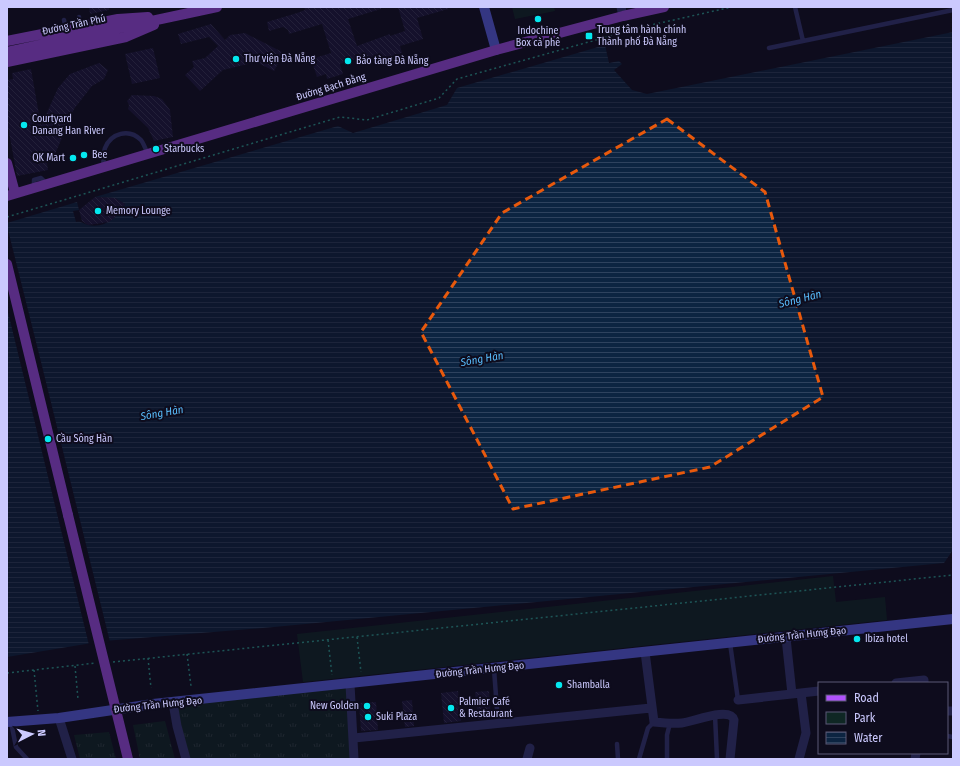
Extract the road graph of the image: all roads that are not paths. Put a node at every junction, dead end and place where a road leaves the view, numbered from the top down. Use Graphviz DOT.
graph roads {
  1 [pos="217,7"];
  2 [pos="484,7"];
  3 [pos="664,7"];
  4 [pos="795,7"];
  5 [pos="953,10"];
  6 [pos="622,11"];
  7 [pos="180,15"];
  8 [pos="7,41"];
  9 [pos="802,41"];
  10 [pos="769,48"];
  11 [pos="496,50"];
  12 [pos="7,52"];
  13 [pos="7,62"];
  14 [pos="148,154"];
  15 [pos="7,163"];
  16 [pos="104,167"];
  17 [pos="11,194"];
  18 [pos="7,264"];
  19 [pos="953,618"];
  20 [pos="786,638"];
  21 [pos="730,643"];
  22 [pos="645,652"];
  23 [pos="494,669"];
  24 [pos="905,682"];
  25 [pos="924,682"];
  26 [pos="350,684"];
  27 [pos="818,691"];
  28 [pos="797,694"];
  29 [pos="738,700"];
  30 [pos="173,703"];
  31 [pos="651,708"];
  32 [pos="715,715"];
  33 [pos="59,718"];
  34 [pos="9,722"];
  35 [pos="654,722"];
  36 [pos="498,723"];
  37 [pos="670,723"];
  38 [pos="354,738"];
  39 [pos="617,744"];
  40 [pos="530,748"];
  41 [pos="27,759"];
  42 [pos="72,759"];
  43 [pos="128,759"];
  44 [pos="186,759"];
  45 [pos="354,759"];
  46 [pos="527,759"];
  47 [pos="618,759"];
  48 [pos="639,759"];
  49 [pos="667,759"];
  50 [pos="717,759"];
  51 [pos="730,759"];
  52 [pos="799,759"];
  1 -- 7 [label="main road, Đường Trần Phú"];
  2 -- 11 [label="main road"];
  3 -- 6 [label="main road, Đường Bạch Đằng"];
  4 -- 9 [label="lane"];
  5 -- 9 [label="lane"];
  6 -- 11 [label="main road, Đường Bạch Đằng"];
  7 -- 8 [label="main road"];
  7 -- 12 [label="main road, Đường Trần Phú"];
  7 -- 13 [label="main road"];
  9 -- 10 [label="lane"];
  11 -- 14 [label="main road, Đường Bạch Đằng"];
  14 -- 16 [label="main road, Đường Bạch Đằng"];
  14 -- 16 [label="lane"];
  15 -- 17 [label="main road"];
  16 -- 17 [label="main road, Đường Bạch Đằng"];
  18 -- 43 [label="main road, bridge"];
  19 -- 20 [label="main road, Đường Trần Hưng Đạo"];
  20 -- 21 [label="main road, Đường Trần Hưng Đạo"];
  20 -- 28 [label="street"];
  21 -- 22 [label="main road, Đường Trần Hưng Đạo"];
  21 -- 29 [label="lane"];
  22 -- 23 [label="main road, Đường Trần Hưng Đạo"];
  22 -- 31 [label="street"];
  23 -- 26 [label="main road, Đường Trần Hưng Đạo"];
  23 -- 36 [label="lane"];
  24 -- 25 [label="street"];
  26 -- 30 [label="main road, Đường Trần Hưng Đạo"];
  26 -- 38 [label="street"];
  27 -- 28 [label="street"];
  28 -- 29 [label="street"];
  28 -- 52 [label="street"];
  30 -- 33 [label="main road, Đường Trần Hưng Đạo"];
  30 -- 44 [label="street"];
  31 -- 35 [label="street"];
  31 -- 36 [label="street"];
  32 -- 37 [label="street"];
  32 -- 50 [label="lane"];
  32 -- 51 [label="street"];
  33 -- 34 [label="main road, Đường Trần Hưng Đạo"];
  33 -- 42 [label="street"];
  34 -- 41 [label="lane"];
  35 -- 37 [label="street"];
  35 -- 48 [label="lane"];
  36 -- 38 [label="street"];
  37 -- 49 [label="lane"];
  38 -- 45 [label="street"];
  39 -- 47 [label="lane"];
  40 -- 46 [label="street"];
}
